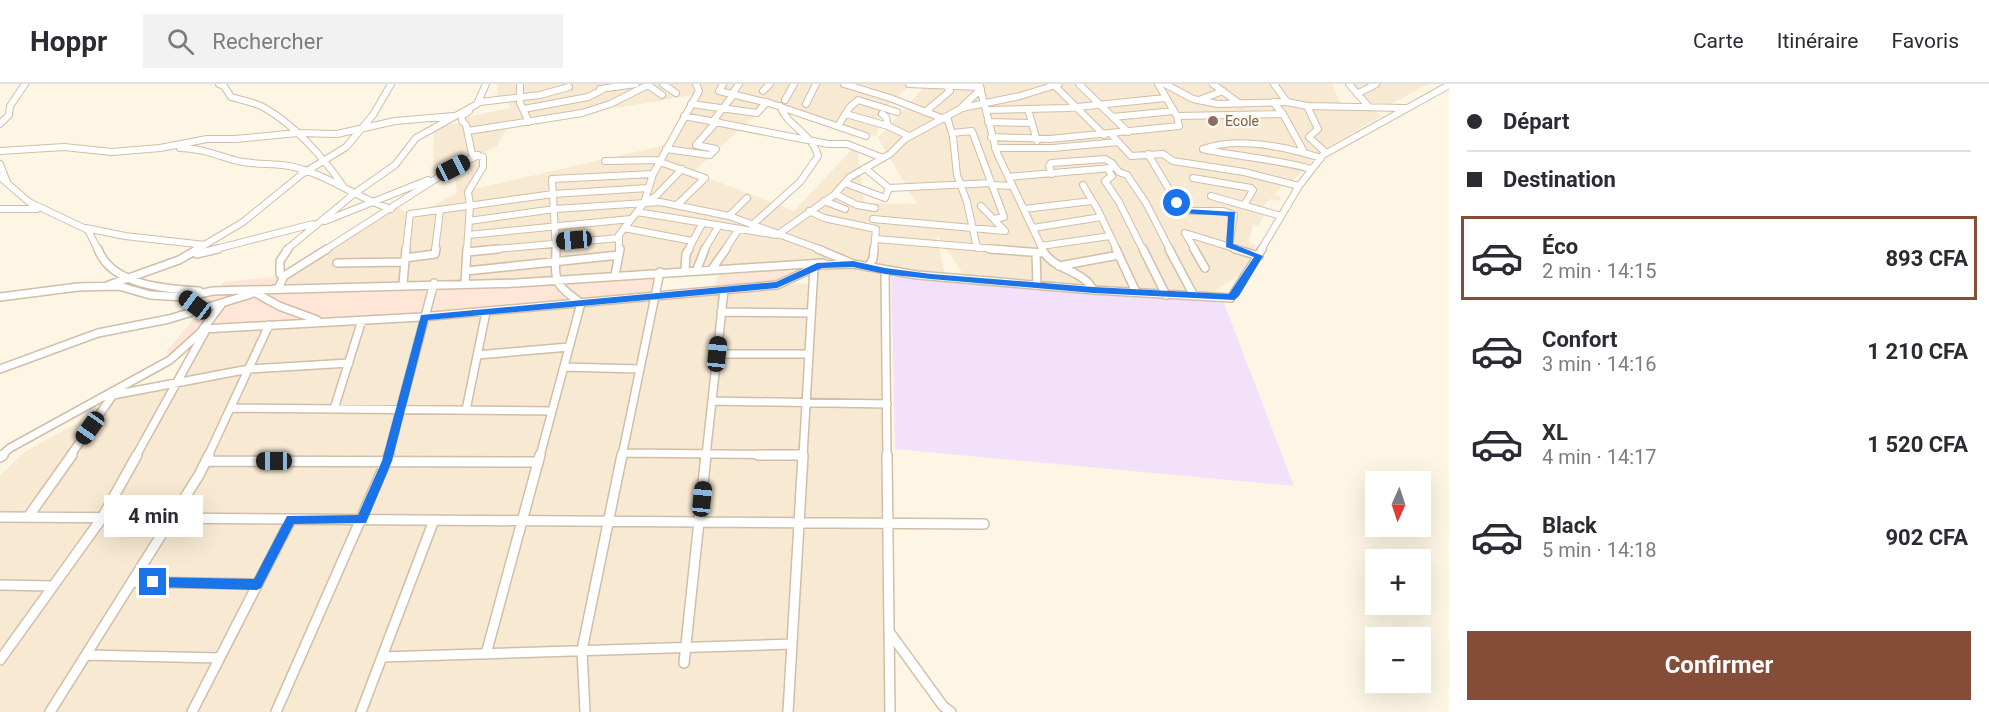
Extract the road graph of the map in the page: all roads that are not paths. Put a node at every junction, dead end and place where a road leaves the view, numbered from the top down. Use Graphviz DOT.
graph roads {
  1 [pos="25,84"];
  2 [pos="219,84"];
  3 [pos="391,84"];
  4 [pos="486,84"];
  5 [pos="520,84"];
  6 [pos="554,84"];
  7 [pos="636,84"];
  8 [pos="675,84"];
  9 [pos="696,84"];
  10 [pos="723,84"];
  11 [pos="739,84"];
  12 [pos="770,84"];
  13 [pos="794,84"];
  14 [pos="816,84"];
  15 [pos="844,84"];
  16 [pos="870,84"];
  17 [pos="909,84"];
  18 [pos="1079,84"];
  19 [pos="1158,84"];
  20 [pos="1167,84"];
  21 [pos="1213,84"];
  22 [pos="1274,84"];
  23 [pos="1349,84"];
  24 [pos="1376,84"];
  25 [pos="649,85"];
  26 [pos="852,85"];
  27 [pos="946,85"];
  28 [pos="1057,85"];
  29 [pos="1449,85"];
  30 [pos="665,86"];
  31 [pos="569,87"];
  32 [pos="980,87"];
  33 [pos="600,88"];
  34 [pos="863,89"];
  35 [pos="557,90"];
  36 [pos="763,92"];
  37 [pos="1223,92"];
  38 [pos="676,93"];
  39 [pos="733,94"];
  40 [pos="1357,94"];
  41 [pos="662,95"];
  42 [pos="519,97"];
  43 [pos="1165,98"];
  44 [pos="1195,99"];
  45 [pos="785,100"];
  46 [pos="480,102"];
  47 [pos="614,102"];
  48 [pos="767,102"];
  49 [pos="1273,102"];
  50 [pos="1287,102"];
  51 [pos="691,104"];
  52 [pos="806,104"];
  53 [pos="1098,104"];
  54 [pos="1240,104"];
  55 [pos="780,106"];
  56 [pos="1307,106"];
  57 [pos="724,107"];
  58 [pos="986,107"];
  59 [pos="1077,107"];
  60 [pos="1369,107"];
  61 [pos="473,108"];
  62 [pos="962,108"];
  63 [pos="1406,108"];
  64 [pos="1028,109"];
  65 [pos="524,110"];
  66 [pos="897,112"];
  67 [pos="925,112"];
  68 [pos="1175,113"];
  69 [pos="846,114"];
  70 [pos="882,114"];
  71 [pos="1283,114"];
  72 [pos="454,116"];
  73 [pos="684,116"];
  74 [pos="1205,116"];
  75 [pos="1113,117"];
  76 [pos="946,118"];
  77 [pos="715,121"];
  78 [pos="529,122"];
  79 [pos="988,122"];
  80 [pos="1032,123"];
  81 [pos="0,124"];
  82 [pos="838,126"];
  83 [pos="888,126"];
  84 [pos="361,130"];
  85 [pos="468,131"];
  86 [pos="1128,132"];
  87 [pos="297,133"];
  88 [pos="952,133"];
  89 [pos="866,135"];
  90 [pos="1108,135"];
  91 [pos="909,136"];
  92 [pos="991,137"];
  93 [pos="1036,139"];
  94 [pos="813,142"];
  95 [pos="1118,142"];
  96 [pos="160,148"];
  97 [pos="995,148"];
  98 [pos="1040,148"];
  99 [pos="666,149"];
  100 [pos="0,151"];
  101 [pos="1304,152"];
  102 [pos="1148,154"];
  103 [pos="478,155"];
  104 [pos="1324,156"];
  105 [pos="883,158"];
  106 [pos="326,161"];
  107 [pos="605,161"];
  108 [pos="660,161"];
  109 [pos="0,164"];
  110 [pos="866,168"];
  111 [pos="1111,168"];
  112 [pos="682,169"];
  113 [pos="1311,169"];
  114 [pos="307,171"];
  115 [pos="445,173"];
  116 [pos="653,174"];
  117 [pos="1052,174"];
  118 [pos="0,177"];
  119 [pos="1008,177"];
  120 [pos="1193,178"];
  121 [pos="845,183"];
  122 [pos="960,184"];
  123 [pos="992,184"];
  124 [pos="1083,185"];
  125 [pos="8,186"];
  126 [pos="343,186"];
  127 [pos="1012,186"];
  128 [pos="1299,186"];
  129 [pos="648,188"];
  130 [pos="889,188"];
  131 [pos="355,193"];
  132 [pos="554,194"];
  133 [pos="834,194"];
  134 [pos="1211,196"];
  135 [pos="747,198"];
  136 [pos="824,201"];
  137 [pos="1092,201"];
  138 [pos="371,203"];
  139 [pos="644,203"];
  140 [pos="1245,204"];
  141 [pos="470,205"];
  142 [pos="677,205"];
  143 [pos="981,206"];
  144 [pos="393,207"];
  145 [pos="875,208"];
  146 [pos="0,209"];
  147 [pos="41,209"];
  148 [pos="555,209"];
  149 [pos="845,209"];
  150 [pos="1024,209"];
  151 [pos="440,210"];
  152 [pos="809,211"];
  153 [pos="637,212"];
  154 [pos="410,214"];
  155 [pos="729,216"];
  156 [pos="1281,216"];
  157 [pos="1101,217"];
  158 [pos="631,219"];
  159 [pos="873,219"];
  160 [pos="994,219"];
  161 [pos="469,221"];
  162 [pos="317,223"];
  163 [pos="702,224"];
  164 [pos="752,225"];
  165 [pos="556,226"];
  166 [pos="718,227"];
  167 [pos="85,228"];
  168 [pos="624,228"];
  169 [pos="973,228"];
  170 [pos="1032,228"];
  171 [pos="738,230"];
  172 [pos="777,234"];
  173 [pos="468,235"];
  174 [pos="1110,236"];
  175 [pos="619,238"];
  176 [pos="876,239"];
  177 [pos="692,241"];
  178 [pos="556,242"];
  179 [pos="237,244"];
  180 [pos="205,245"];
  181 [pos="1229,245"];
  182 [pos="977,248"];
  183 [pos="1040,251"];
  184 [pos="467,252"];
  185 [pos="619,255"];
  186 [pos="1119,255"];
  187 [pos="1259,256"];
  188 [pos="405,260"];
  189 [pos="556,260"];
  190 [pos="178,261"];
  191 [pos="338,263"];
  192 [pos="832,264"];
  193 [pos="853,264"];
  194 [pos="1059,266"];
  195 [pos="868,267"];
  196 [pos="712,268"];
  197 [pos="814,268"];
  198 [pos="1205,268"];
  199 [pos="697,269"];
  200 [pos="685,270"];
  201 [pos="466,271"];
  202 [pos="885,271"];
  203 [pos="660,272"];
  204 [pos="615,275"];
  205 [pos="284,276"];
  206 [pos="132,277"];
  207 [pos="555,280"];
  208 [pos="465,283"];
  209 [pos="403,284"];
  210 [pos="434,284"];
  211 [pos="109,285"];
  212 [pos="1037,285"];
  213 [pos="278,289"];
  214 [pos="724,290"];
  215 [pos="1093,290"];
  216 [pos="213,291"];
  217 [pos="230,292"];
  218 [pos="254,292"];
  219 [pos="1136,292"];
  220 [pos="1166,295"];
  221 [pos="654,296"];
  222 [pos="1194,296"];
  223 [pos="0,297"];
  224 [pos="184,297"];
  225 [pos="581,303"];
  226 [pos="220,305"];
  227 [pos="207,308"];
  228 [pos="486,312"];
  229 [pos="721,312"];
  230 [pos="811,313"];
  231 [pos="425,317"];
  232 [pos="362,320"];
  233 [pos="324,322"];
  234 [pos="269,325"];
  235 [pos="205,329"];
  236 [pos="569,347"];
  237 [pos="717,354"];
  238 [pos="809,354"];
  239 [pos="477,355"];
  240 [pos="349,363"];
  241 [pos="564,366"];
  242 [pos="0,369"];
  243 [pos="249,369"];
  244 [pos="639,369"];
  245 [pos="177,383"];
  246 [pos="109,396"];
  247 [pos="712,401"];
  248 [pos="806,403"];
  249 [pos="886,404"];
  250 [pos="231,408"];
  251 [pos="334,409"];
  252 [pos="401,409"];
  253 [pos="466,410"];
  254 [pos="552,411"];
  255 [pos="10,448"];
  256 [pos="0,449"];
  257 [pos="622,453"];
  258 [pos="706,454"];
  259 [pos="803,455"];
  260 [pos="0,457"];
  261 [pos="206,460"];
  262 [pos="387,461"];
  263 [pos="538,462"];
  264 [pos="0,517"];
  265 [pos="28,517"];
  266 [pos="102,518"];
  267 [pos="172,518"];
  268 [pos="291,519"];
  269 [pos="362,519"];
  270 [pos="434,520"];
  271 [pos="523,521"];
  272 [pos="607,521"];
  273 [pos="699,522"];
  274 [pos="800,523"];
  275 [pos="888,523"];
  276 [pos="984,524"];
  277 [pos="132,582"];
  278 [pos="257,584"];
  279 [pos="0,585"];
  280 [pos="53,586"];
  281 [pos="889,632"];
  282 [pos="792,644"];
  283 [pos="686,647"];
  284 [pos="582,651"];
  285 [pos="486,654"];
  286 [pos="86,655"];
  287 [pos="382,657"];
  288 [pos="1,658"];
  289 [pos="219,658"];
  290 [pos="684,663"];
  291 [pos="50,712"];
  292 [pos="192,712"];
  293 [pos="276,712"];
  294 [pos="361,712"];
  295 [pos="585,712"];
  296 [pos="788,712"];
  297 [pos="890,712"];
  298 [pos="951,712"];
  1 -- 81 [label="street"];
  2 -- 87 [label="street"];
  3 -- 84 [label="street"];
  4 -- 46 [label="street"];
  5 -- 42 [label="street"];
  6 -- 35 [label="street"];
  7 -- 33 [label="street"];
  8 -- 30 [label="street"];
  9 -- 51 [label="street"];
  10 -- 39 [label="street"];
  11 -- 39 [label="street"];
  12 -- 36 [label="street"];
  13 -- 45 [label="street"];
  14 -- 52 [label="street"];
  15 -- 26 [label="street"];
  16 -- 34 [label="street"];
  17 -- 27 [label="street"];
  18 -- 53 [label="street"];
  19 -- 43 [label="street"];
  20 -- 44 [label="street"];
  21 -- 37 [label="street"];
  22 -- 50 [label="street"];
  23 -- 40 [label="street"];
  24 -- 40 [label="street"];
  25 -- 41 [label="street"];
  25 -- 47 [label="street"];
  26 -- 34 [label="street"];
  27 -- 32 [label="street"];
  27 -- 67 [label="street"];
  28 -- 58 [label="street"];
  28 -- 59 [label="street"];
  29 -- 63 [label="street"];
  30 -- 38 [label="street"];
  31 -- 35 [label="street"];
  32 -- 58 [label="street"];
  32 -- 62 [label="street"];
  33 -- 47 [label="street"];
  33 -- 65 [label="street"];
  34 -- 67 [label="street"];
  35 -- 42 [label="street"];
  37 -- 44 [label="street"];
  37 -- 54 [label="street"];
  39 -- 48 [label="street"];
  39 -- 57 [label="street"];
  40 -- 60 [label="street"];
  42 -- 46 [label="street"];
  42 -- 65 [label="street"];
  43 -- 53 [label="street"];
  43 -- 68 [label="street"];
  44 -- 54 [label="street"];
  44 -- 74 [label="street"];
  46 -- 61 [label="street"];
  47 -- 78 [label="street"];
  48 -- 55 [label="street"];
  48 -- 57 [label="street"];
  49 -- 50 [label="street"];
  49 -- 54 [label="street"];
  49 -- 71 [label="street"];
  50 -- 56 [label="street"];
  51 -- 57 [label="street"];
  51 -- 73 [label="street"];
  53 -- 59 [label="street"];
  53 -- 75 [label="street"];
  55 -- 82 [label="street"];
  55 -- 94 [label="street"];
  56 -- 60 [label="street"];
  56 -- 104 [label="street"];
  57 -- 77 [label="street"];
  58 -- 62 [label="street"];
  58 -- 64 [label="street"];
  58 -- 79 [label="street"];
  59 -- 64 [label="street"];
  59 -- 90 [label="street"];
  60 -- 63 [label="street"];
  61 -- 72 [label="street"];
  61 -- 85 [label="street"];
  62 -- 76 [label="street"];
  63 -- 104 [label="street"];
  64 -- 80 [label="street"];
  65 -- 78 [label="street"];
  66 -- 69 [label="street"];
  67 -- 76 [label="street"];
  68 -- 74 [label="street"];
  68 -- 75 [label="street"];
  68 -- 86 [label="street"];
  69 -- 82 [label="street"];
  69 -- 83 [label="street"];
  70 -- 83 [label="street"];
  71 -- 74 [label="street"];
  71 -- 101 [label="street"];
  72 -- 84 [label="street"];
  72 -- 131 [label="street"];
  73 -- 77 [label="street"];
  73 -- 99 [label="street"];
  75 -- 86 [label="street"];
  76 -- 88 [label="street"];
  76 -- 91 [label="street"];
  77 -- 94 [label="street"];
  77 -- 99 [label="street"];
  78 -- 85 [label="street"];
  79 -- 80 [label="street"];
  79 -- 92 [label="street"];
  80 -- 93 [label="street"];
  82 -- 89 [label="street"];
  83 -- 91 [label="street"];
  84 -- 87 [label="street"];
  84 -- 106 [label="street"];
  85 -- 103 [label="street"];
  86 -- 90 [label="street"];
  87 -- 96 [label="street"];
  87 -- 106 [label="street"];
  88 -- 122 [label="street"];
  88 -- 123 [label="street"];
  90 -- 93 [label="street"];
  90 -- 95 [label="street"];
  91 -- 105 [label="street"];
  92 -- 93 [label="street"];
  92 -- 97 [label="street"];
  93 -- 98 [label="street"];
  94 -- 105 [label="street"];
  94 -- 164 [label="street"];
  95 -- 98 [label="street"];
  95 -- 102 [label="street"];
  96 -- 100 [label="street"];
  96 -- 114 [label="street"];
  97 -- 98 [label="street"];
  97 -- 119 [label="street"];
  99 -- 108 [label="street"];
  101 -- 104 [label="street"];
  101 -- 113 [label="street"];
  102 -- 128 [label="street"];
  102 -- 181 [label="street"];
  103 -- 115 [label="street"];
  103 -- 141 [label="street"];
  104 -- 113 [label="street"];
  105 -- 110 [label="street"];
  106 -- 114 [label="street"];
  106 -- 126 [label="street"];
  107 -- 108 [label="street"];
  108 -- 112 [label="street"];
  108 -- 116 [label="street"];
  109 -- 125 [label="street"];
  110 -- 121 [label="street"];
  110 -- 130 [label="street"];
  111 -- 117 [label="street"];
  111 -- 117 [label="street"];
  111 -- 220 [label="street"];
  111 -- 222 [label="street"];
  112 -- 139 [label="street"];
  112 -- 142 [label="street"];
  113 -- 128 [label="street"];
  114 -- 126 [label="street"];
  114 -- 180 [label="street"];
  115 -- 138 [label="street"];
  115 -- 144 [label="street"];
  116 -- 129 [label="street"];
  116 -- 132 [label="street"];
  117 -- 119 [label="street"];
  118 -- 125 [label="street"];
  119 -- 127 [label="street"];
  120 -- 140 [label="street"];
  121 -- 130 [label="street"];
  121 -- 133 [label="street"];
  122 -- 123 [label="street"];
  122 -- 130 [label="street"];
  122 -- 169 [label="street"];
  123 -- 127 [label="street"];
  123 -- 160 [label="street"];
  124 -- 137 [label="street"];
  125 -- 147 [label="street"];
  126 -- 131 [label="street"];
  127 -- 150 [label="street"];
  128 -- 156 [label="street"];
  129 -- 132 [label="street"];
  129 -- 139 [label="street"];
  131 -- 138 [label="street"];
  131 -- 162 [label="street"];
  132 -- 141 [label="street"];
  132 -- 148 [label="street"];
  133 -- 136 [label="street"];
  133 -- 145 [label="street"];
  134 -- 140 [label="street"];
  135 -- 155 [label="street"];
  136 -- 149 [label="street"];
  136 -- 152 [label="street"];
  137 -- 150 [label="street"];
  137 -- 157 [label="street"];
  138 -- 144 [label="street"];
  138 -- 162 [label="street"];
  139 -- 142 [label="street"];
  139 -- 148 [label="street"];
  139 -- 153 [label="street"];
  140 -- 156 [label="street"];
  141 -- 151 [label="street"];
  141 -- 161 [label="street"];
  142 -- 155 [label="street"];
  143 -- 160 [label="street"];
  144 -- 154 [label="street"];
  144 -- 205 [label="street"];
  146 -- 147 [label="street"];
  147 -- 167 [label="street"];
  148 -- 161 [label="street"];
  148 -- 165 [label="street"];
  150 -- 170 [label="street"];
  151 -- 154 [label="street"];
  151 -- 188 [label="street"];
  152 -- 172 [label="street"];
  152 -- 176 [label="street"];
  153 -- 158 [label="street"];
  153 -- 163 [label="street"];
  154 -- 188 [label="street"];
  155 -- 164 [label="street"];
  156 -- 187 [label="street"];
  157 -- 170 [label="street"];
  157 -- 174 [label="street"];
  158 -- 165 [label="street"];
  158 -- 168 [label="street"];
  159 -- 169 [label="street"];
  160 -- 169 [label="street"];
  161 -- 173 [label="street"];
  162 -- 179 [label="street"];
  162 -- 205 [label="street"];
  163 -- 166 [label="street"];
  163 -- 177 [label="street"];
  164 -- 172 [label="street"];
  165 -- 173 [label="street"];
  165 -- 178 [label="street"];
  166 -- 171 [label="street"];
  166 -- 199 [label="street"];
  167 -- 180 [label="street"];
  167 -- 206 [label="street"];
  168 -- 175 [label="street"];
  168 -- 177 [label="street"];
  169 -- 182 [label="street"];
  170 -- 183 [label="street"];
  171 -- 172 [label="street"];
  171 -- 196 [label="street"];
  172 -- 193 [label="street"];
  173 -- 184 [label="street"];
  174 -- 183 [label="street"];
  174 -- 186 [label="street"];
  175 -- 178 [label="street"];
  175 -- 185 [label="street"];
  176 -- 182 [label="street"];
  176 -- 195 [label="street"];
  177 -- 200 [label="street"];
  178 -- 184 [label="street"];
  178 -- 189 [label="street"];
  179 -- 180 [label="street"];
  179 -- 190 [label="street"];
  180 -- 190 [label="street"];
  181 -- 187 [label="street"];
  181 -- 198 [label="street"];
  182 -- 183 [label="street"];
  183 -- 194 [label="street"];
  183 -- 212 [label="street"];
  184 -- 201 [label="street"];
  185 -- 189 [label="street"];
  185 -- 204 [label="street"];
  186 -- 194 [label="street"];
  186 -- 219 [label="street"];
  187 -- 222 [label="street"];
  188 -- 191 [label="street"];
  188 -- 209 [label="street"];
  189 -- 201 [label="street"];
  189 -- 207 [label="street"];
  190 -- 206 [label="street"];
  192 -- 193 [label="street"];
  192 -- 196 [label="street"];
  192 -- 197 [label="street"];
  193 -- 195 [label="street"];
  194 -- 215 [label="street"];
  195 -- 202 [label="street"];
  196 -- 199 [label="street"];
  197 -- 214 [label="street"];
  197 -- 230 [label="street"];
  199 -- 200 [label="street"];
  200 -- 203 [label="street"];
  201 -- 208 [label="street"];
  202 -- 212 [label="street"];
  202 -- 249 [label="street"];
  203 -- 204 [label="street"];
  203 -- 221 [label="street"];
  204 -- 207 [label="street"];
  205 -- 213 [label="street"];
  206 -- 211 [label="street"];
  206 -- 216 [label="street"];
  207 -- 208 [label="street"];
  207 -- 225 [label="street"];
  208 -- 210 [label="street"];
  209 -- 210 [label="street"];
  209 -- 213 [label="street"];
  210 -- 231 [label="street"];
  211 -- 223 [label="street"];
  211 -- 224 [label="street"];
  212 -- 215 [label="street"];
  213 -- 218 [label="street"];
  214 -- 221 [label="street"];
  214 -- 229 [label="street"];
  215 -- 219 [label="street"];
  216 -- 217 [label="street"];
  216 -- 224 [label="street"];
  217 -- 218 [label="street"];
  217 -- 226 [label="street"];
  218 -- 226 [label="street"];
  218 -- 233 [label="street"];
  219 -- 220 [label="street"];
  220 -- 222 [label="street"];
  221 -- 225 [label="street"];
  221 -- 244 [label="street"];
  224 -- 227 [label="street"];
  225 -- 228 [label="street"];
  225 -- 236 [label="street"];
  226 -- 227 [label="street"];
  226 -- 235 [label="street"];
  227 -- 242 [label="street"];
  228 -- 231 [label="street"];
  228 -- 239 [label="street"];
  229 -- 230 [label="street"];
  229 -- 237 [label="street"];
  230 -- 238 [label="street"];
  231 -- 232 [label="street"];
  231 -- 252 [label="street"];
  232 -- 233 [label="street"];
  232 -- 240 [label="street"];
  233 -- 234 [label="street"];
  234 -- 235 [label="street"];
  234 -- 243 [label="street"];
  235 -- 245 [label="street"];
  235 -- 246 [label="street"];
  236 -- 239 [label="street"];
  236 -- 241 [label="street"];
  237 -- 238 [label="street"];
  237 -- 247 [label="street"];
  238 -- 248 [label="street"];
  239 -- 253 [label="street"];
  240 -- 243 [label="street"];
  240 -- 251 [label="street"];
  241 -- 244 [label="street"];
  241 -- 254 [label="street"];
  243 -- 245 [label="street"];
  243 -- 250 [label="street"];
  244 -- 257 [label="street"];
  245 -- 246 [label="street"];
  245 -- 266 [label="street"];
  246 -- 255 [label="street"];
  246 -- 265 [label="street"];
  247 -- 248 [label="street"];
  247 -- 258 [label="street"];
  248 -- 249 [label="street"];
  248 -- 259 [label="street"];
  249 -- 275 [label="street"];
  250 -- 251 [label="street"];
  250 -- 261 [label="street"];
  251 -- 252 [label="street"];
  252 -- 253 [label="street"];
  252 -- 262 [label="street"];
  253 -- 254 [label="street"];
  254 -- 263 [label="street"];
  255 -- 256 [label="street"];
  255 -- 260 [label="street"];
  257 -- 258 [label="street"];
  257 -- 272 [label="street"];
  258 -- 259 [label="street"];
  258 -- 273 [label="street"];
  259 -- 274 [label="street"];
  261 -- 262 [label="street"];
  261 -- 267 [label="street"];
  262 -- 263 [label="street"];
  262 -- 269 [label="street"];
  263 -- 271 [label="street"];
  264 -- 265 [label="street"];
  265 -- 266 [label="street"];
  266 -- 267 [label="street"];
  266 -- 280 [label="street"];
  267 -- 268 [label="street"];
  267 -- 277 [label="street"];
  268 -- 269 [label="street"];
  268 -- 278 [label="street"];
  269 -- 270 [label="street"];
  269 -- 293 [label="street"];
  270 -- 271 [label="street"];
  270 -- 287 [label="street"];
  271 -- 272 [label="street"];
  271 -- 285 [label="street"];
  272 -- 273 [label="street"];
  272 -- 284 [label="street"];
  273 -- 274 [label="street"];
  273 -- 283 [label="street"];
  274 -- 275 [label="street"];
  274 -- 282 [label="street"];
  275 -- 276 [label="street"];
  275 -- 281 [label="street"];
  277 -- 278 [label="street"];
  277 -- 286 [label="street"];
  278 -- 289 [label="street"];
  279 -- 280 [label="street"];
  280 -- 288 [label="street"];
  281 -- 297 [label="street"];
  281 -- 298 [label="street"];
  282 -- 283 [label="street"];
  282 -- 296 [label="street"];
  283 -- 284 [label="street"];
  283 -- 290 [label="street"];
  284 -- 285 [label="street"];
  284 -- 295 [label="street"];
  285 -- 287 [label="street"];
  286 -- 289 [label="street"];
  286 -- 291 [label="street"];
  287 -- 294 [label="street"];
  289 -- 292 [label="street"];
}
